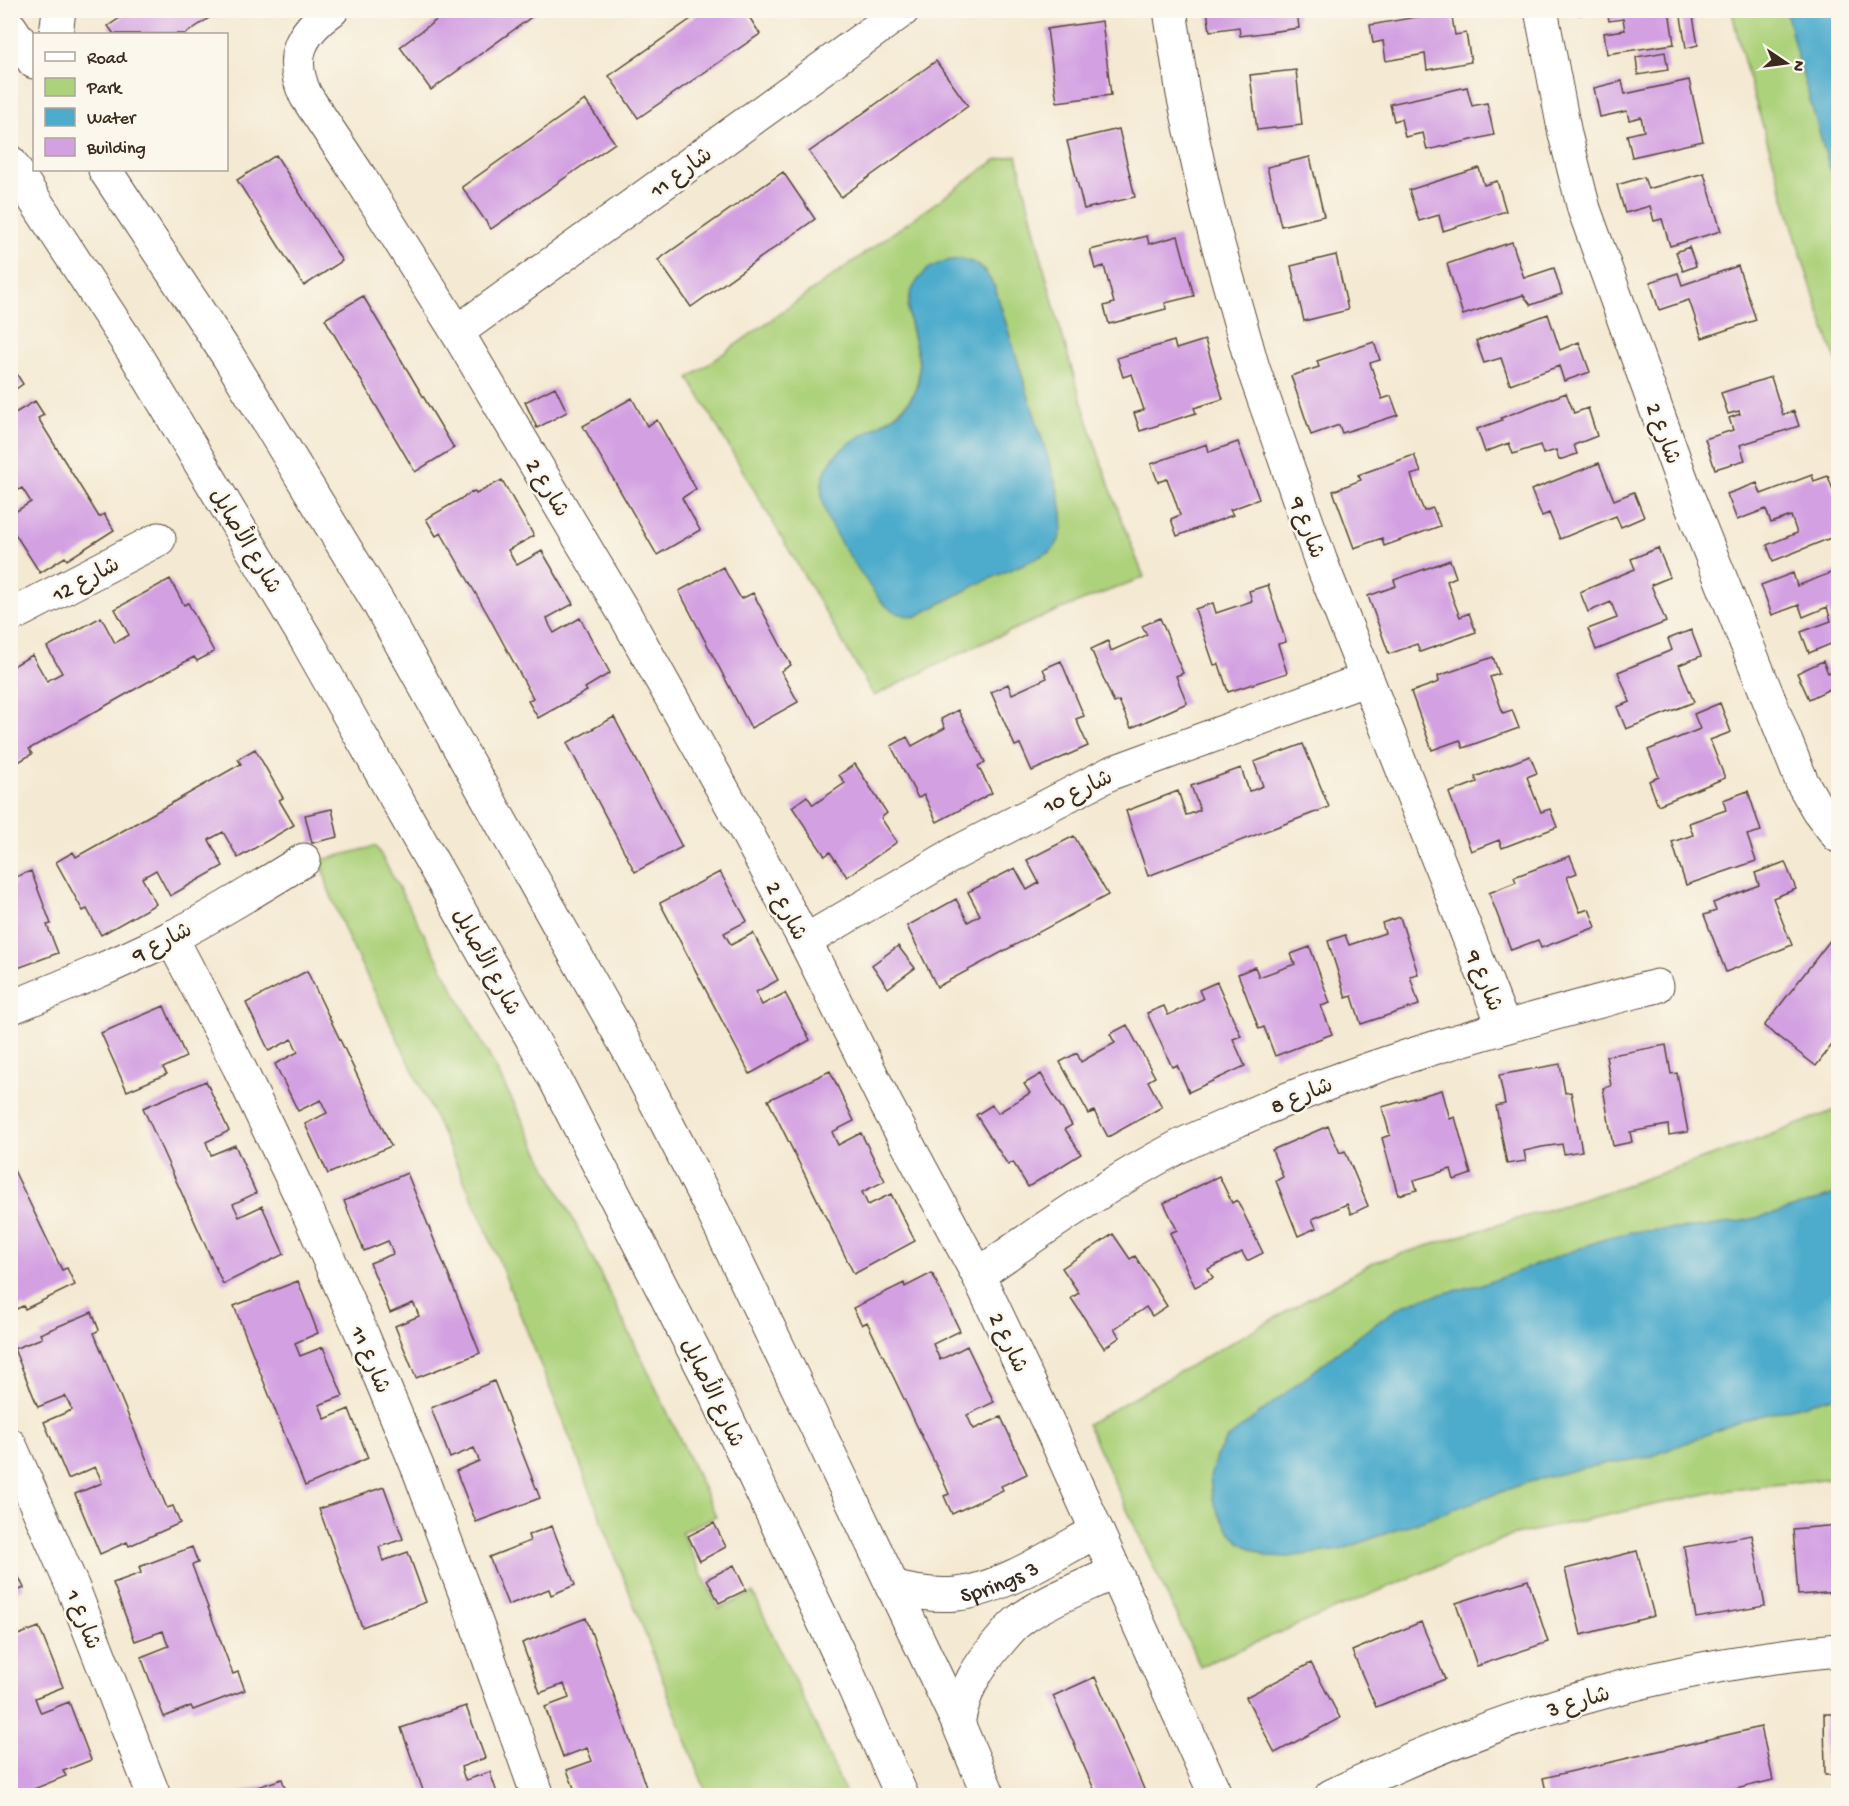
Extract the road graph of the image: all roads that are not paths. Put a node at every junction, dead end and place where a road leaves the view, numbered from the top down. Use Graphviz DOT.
graph roads {
  1 [pos="59,10"];
  2 [pos="332,10"];
  3 [pos="903,10"];
  4 [pos="1170,10"];
  5 [pos="1541,10"];
  6 [pos="10,27"];
  7 [pos="56,33"];
  8 [pos="33,61"];
  9 [pos="10,162"];
  10 [pos="106,171"];
  11 [pos="457,332"];
  12 [pos="159,539"];
  13 [pos="15,604"];
  14 [pos="1367,680"];
  15 [pos="1839,836"];
  16 [pos="304,860"];
  17 [pos="171,937"];
  18 [pos="805,941"];
  19 [pos="1657,986"];
  20 [pos="10,1008"];
  21 [pos="1504,1027"];
  22 [pos="978,1275"];
  23 [pos="10,1445"];
  24 [pos="1097,1531"];
  25 [pos="1119,1581"];
  26 [pos="892,1587"];
  27 [pos="981,1589"];
  28 [pos="1003,1637"];
  29 [pos="1839,1650"];
  30 [pos="958,1723"];
  31 [pos="149,1793"];
  32 [pos="538,1796"];
  33 [pos="902,1796"];
  34 [pos="989,1796"];
  35 [pos="1216,1796"];
  36 [pos="1331,1796"];
  1 -- 7 [label="street"];
  2 -- 11 [label="street, شارع 2"];
  3 -- 11 [label="street, شارع 11"];
  4 -- 14 [label="street, شارع 9"];
  5 -- 15 [label="street, شارع 2"];
  6 -- 8 [label="street"];
  9 -- 33 [label="street, شارع الأصايل"];
  10 -- 26 [label="street"];
  11 -- 18 [label="street, شارع 2"];
  12 -- 13 [label="street, شارع 12"];
  14 -- 18 [label="street, شارع 10"];
  14 -- 21 [label="street, شارع 9"];
  16 -- 17 [label="street, شارع 9"];
  17 -- 20 [label="street, شارع 9"];
  17 -- 32 [label="street, شارع 11"];
  18 -- 22 [label="street, شارع 2"];
  19 -- 21 [label="street, شارع 8"];
  21 -- 22 [label="street, شارع 8"];
  22 -- 24 [label="street, شارع 2"];
  23 -- 31 [label="street, شارع 1"];
  24 -- 25 [label="street, شارع 2"];
  24 -- 27 [label="street, Springs 3"];
  25 -- 28 [label="street"];
  25 -- 35 [label="street, شارع 2"];
  26 -- 27 [label="street, Springs 3"];
  26 -- 30 [label="street"];
  27 -- 28 [label="street"];
  28 -- 30 [label="street"];
  29 -- 36 [label="street, شارع 3"];
  30 -- 34 [label="street"];
}
